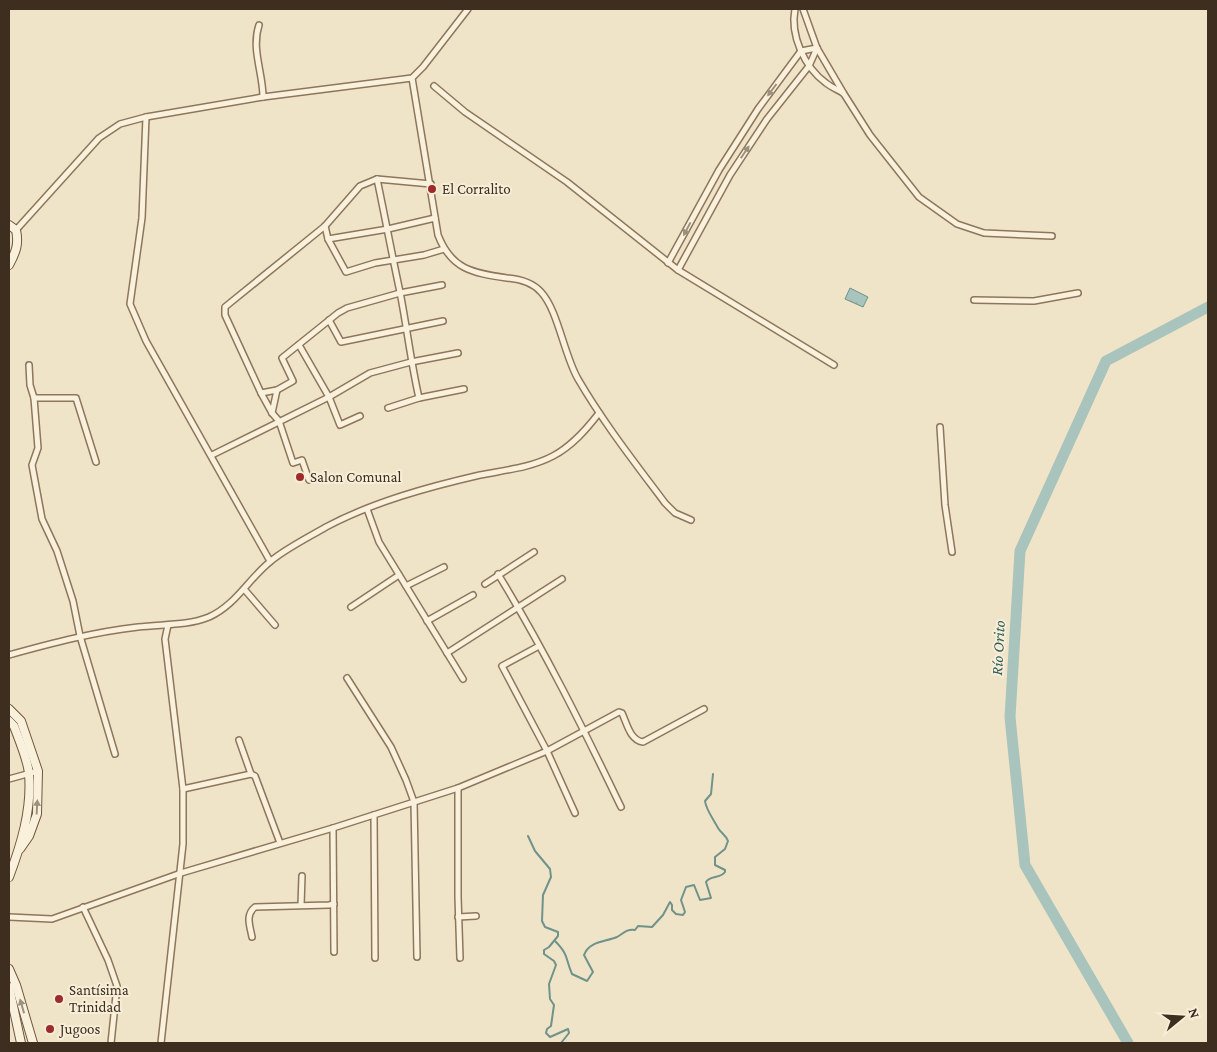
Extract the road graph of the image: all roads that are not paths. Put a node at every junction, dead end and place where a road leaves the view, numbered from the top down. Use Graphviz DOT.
graph roads {
  1 [pos="468,9"];
  2 [pos="795,9"];
  3 [pos="803,9"];
  4 [pos="259,25"];
  5 [pos="817,48"];
  6 [pos="801,51"];
  7 [pos="809,66"];
  8 [pos="412,78"];
  9 [pos="434,86"];
  10 [pos="844,94"];
  11 [pos="263,97"];
  12 [pos="146,117"];
  13 [pos="718,170"];
  14 [pos="730,175"];
  15 [pos="378,179"];
  16 [pos="431,184"];
  17 [pos="435,218"];
  18 [pos="9,225"];
  19 [pos="325,226"];
  20 [pos="388,229"];
  21 [pos="16,230"];
  22 [pos="1052,236"];
  23 [pos="328,239"];
  24 [pos="444,249"];
  25 [pos="392,260"];
  26 [pos="668,263"];
  27 [pos="9,265"];
  28 [pos="678,270"];
  29 [pos="442,285"];
  30 [pos="400,293"];
  31 [pos="1078,293"];
  32 [pos="974,300"];
  33 [pos="329,320"];
  34 [pos="443,321"];
  35 [pos="405,328"];
  36 [pos="299,344"];
  37 [pos="458,352"];
  38 [pos="411,362"];
  39 [pos="29,365"];
  40 [pos="834,365"];
  41 [pos="464,389"];
  42 [pos="277,390"];
  43 [pos="261,393"];
  44 [pos="329,397"];
  45 [pos="34,398"];
  46 [pos="420,398"];
  47 [pos="388,408"];
  48 [pos="599,412"];
  49 [pos="272,413"];
  50 [pos="360,416"];
  51 [pos="279,422"];
  52 [pos="940,427"];
  53 [pos="212,455"];
  54 [pos="96,462"];
  55 [pos="309,480"];
  56 [pos="367,509"];
  57 [pos="691,520"];
  58 [pos="534,552"];
  59 [pos="952,552"];
  60 [pos="270,561"];
  61 [pos="444,567"];
  62 [pos="498,574"];
  63 [pos="399,575"];
  64 [pos="562,579"];
  65 [pos="485,584"];
  66 [pos="406,586"];
  67 [pos="244,590"];
  68 [pos="473,595"];
  69 [pos="518,606"];
  70 [pos="351,607"];
  71 [pos="427,621"];
  72 [pos="168,625"];
  73 [pos="275,626"];
  74 [pos="80,636"];
  75 [pos="539,646"];
  76 [pos="447,653"];
  77 [pos="9,655"];
  78 [pos="347,678"];
  79 [pos="462,679"];
  80 [pos="9,709"];
  81 [pos="704,709"];
  82 [pos="10,725"];
  83 [pos="584,731"];
  84 [pos="239,740"];
  85 [pos="547,752"];
  86 [pos="115,754"];
  87 [pos="38,771"];
  88 [pos="29,773"];
  89 [pos="250,774"];
  90 [pos="9,779"];
  91 [pos="458,788"];
  92 [pos="183,789"];
  93 [pos="414,802"];
  94 [pos="621,807"];
  95 [pos="575,813"];
  96 [pos="374,815"];
  97 [pos="333,828"];
  98 [pos="280,843"];
  99 [pos="19,851"];
  100 [pos="181,873"];
  101 [pos="302,876"];
  102 [pos="9,877"];
  103 [pos="334,904"];
  104 [pos="301,905"];
  105 [pos="83,906"];
  106 [pos="476,916"];
  107 [pos="9,917"];
  108 [pos="458,917"];
  109 [pos="252,937"];
  110 [pos="334,952"];
  111 [pos="417,957"];
  112 [pos="375,958"];
  113 [pos="460,958"];
  114 [pos="9,969"];
  115 [pos="9,987"];
  116 [pos="21,1043"];
  117 [pos="33,1043"];
  118 [pos="111,1043"];
  119 [pos="161,1043"];
  1 -- 8 [label="street"];
  2 -- 6 [label="street"];
  3 -- 5 [label="street"];
  4 -- 11 [label="street"];
  5 -- 6 [label="street"];
  5 -- 7 [label="street"];
  5 -- 10 [label="street"];
  6 -- 7 [label="street"];
  6 -- 13 [label="street, one-way"];
  7 -- 10 [label="street"];
  14 -- 7 [label="street, one-way"];
  8 -- 11 [label="street"];
  8 -- 16 [label="street"];
  9 -- 26 [label="street"];
  10 -- 22 [label="street"];
  11 -- 12 [label="street"];
  12 -- 21 [label="street"];
  12 -- 53 [label="street"];
  13 -- 14 [label="street"];
  13 -- 26 [label="street, one-way"];
  14 -- 28 [label="street"];
  15 -- 16 [label="street"];
  15 -- 19 [label="street"];
  15 -- 20 [label="street"];
  16 -- 17 [label="street"];
  17 -- 20 [label="street"];
  17 -- 24 [label="street"];
  18 -- 21 [label="main road"];
  19 -- 23 [label="street"];
  19 -- 43 [label="street"];
  20 -- 23 [label="street"];
  20 -- 25 [label="street"];
  21 -- 27 [label="main road"];
  23 -- 25 [label="street"];
  24 -- 25 [label="street"];
  24 -- 48 [label="street"];
  25 -- 30 [label="street"];
  26 -- 28 [label="street"];
  28 -- 40 [label="street"];
  29 -- 30 [label="street"];
  30 -- 33 [label="street"];
  30 -- 35 [label="street"];
  31 -- 32 [label="street"];
  33 -- 35 [label="street"];
  33 -- 36 [label="street"];
  34 -- 35 [label="street"];
  35 -- 38 [label="street"];
  36 -- 42 [label="street"];
  36 -- 44 [label="street"];
  37 -- 38 [label="street"];
  38 -- 44 [label="street"];
  38 -- 46 [label="street"];
  39 -- 45 [label="street"];
  41 -- 46 [label="street"];
  42 -- 43 [label="street"];
  42 -- 49 [label="street"];
  43 -- 49 [label="street"];
  44 -- 50 [label="street"];
  44 -- 51 [label="street"];
  45 -- 54 [label="street"];
  45 -- 74 [label="street"];
  46 -- 47 [label="street"];
  48 -- 56 [label="street"];
  48 -- 57 [label="street"];
  49 -- 51 [label="street"];
  51 -- 53 [label="street"];
  51 -- 55 [label="street"];
  52 -- 59 [label="street"];
  53 -- 60 [label="street"];
  56 -- 60 [label="street"];
  56 -- 63 [label="street"];
  58 -- 62 [label="street"];
  60 -- 67 [label="street"];
  61 -- 66 [label="street"];
  62 -- 65 [label="street"];
  62 -- 69 [label="street"];
  63 -- 66 [label="street"];
  63 -- 70 [label="street"];
  64 -- 69 [label="street"];
  66 -- 71 [label="street"];
  67 -- 72 [label="street"];
  67 -- 73 [label="street"];
  68 -- 71 [label="street"];
  69 -- 75 [label="street"];
  69 -- 76 [label="street"];
  71 -- 76 [label="street"];
  72 -- 74 [label="street"];
  72 -- 92 [label="street"];
  74 -- 77 [label="street"];
  74 -- 86 [label="street"];
  75 -- 83 [label="street"];
  75 -- 85 [label="street"];
  76 -- 79 [label="street"];
  78 -- 93 [label="street"];
  80 -- 87 [label="main road"];
  81 -- 83 [label="street"];
  82 -- 88 [label="main road"];
  83 -- 85 [label="street"];
  83 -- 94 [label="street"];
  84 -- 89 [label="street"];
  85 -- 91 [label="street"];
  85 -- 95 [label="street"];
  87 -- 88 [label="street"];
  99 -- 87 [label="main road, one-way"];
  88 -- 90 [label="street"];
  88 -- 99 [label="main road"];
  89 -- 92 [label="street"];
  89 -- 98 [label="street"];
  91 -- 93 [label="street"];
  91 -- 108 [label="street"];
  92 -- 100 [label="street"];
  93 -- 96 [label="street"];
  93 -- 111 [label="street"];
  96 -- 97 [label="street"];
  96 -- 112 [label="street"];
  97 -- 98 [label="street"];
  97 -- 103 [label="street"];
  98 -- 100 [label="street"];
  99 -- 102 [label="main road"];
  100 -- 105 [label="street"];
  100 -- 119 [label="street"];
  101 -- 104 [label="street"];
  103 -- 104 [label="street"];
  103 -- 110 [label="street"];
  104 -- 109 [label="street"];
  105 -- 107 [label="street"];
  105 -- 118 [label="street"];
  106 -- 108 [label="street"];
  108 -- 113 [label="street"];
  117 -- 114 [label="main road, one-way"];
  115 -- 116 [label="main road"];
}
